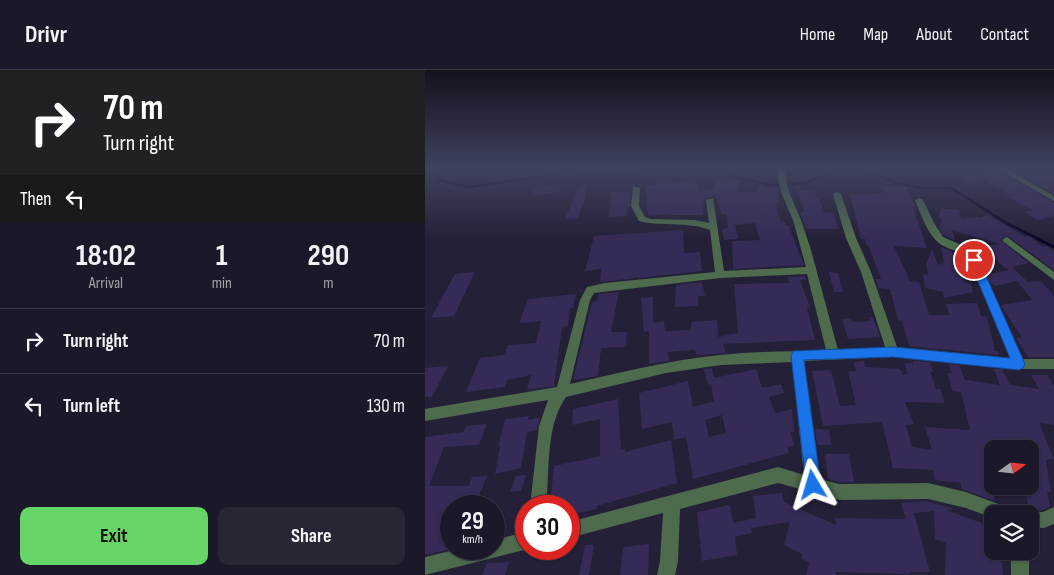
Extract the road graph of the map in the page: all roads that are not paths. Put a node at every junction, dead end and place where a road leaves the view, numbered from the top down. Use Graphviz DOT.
graph roads {
  1 [pos="635,193"];
  2 [pos="785,193"];
  3 [pos="1043,193"];
  4 [pos="837,194"];
  5 [pos="1054,199"];
  6 [pos="709,200"];
  7 [pos="919,200"];
  8 [pos="713,228"];
  9 [pos="1007,240"];
  10 [pos="811,270"];
  11 [pos="720,275"];
  12 [pos="1054,277"];
  13 [pos="893,352"];
  14 [pos="833,354"];
  15 [pos="797,355"];
  16 [pos="1019,364"];
  17 [pos="1054,364"];
  18 [pos="562,392"];
  19 [pos="425,415"];
  20 [pos="813,485"];
  21 [pos="539,495"];
  22 [pos="672,502"];
  23 [pos="984,507"];
  24 [pos="1054,515"];
  25 [pos="1039,520"];
  26 [pos="580,527"];
  27 [pos="515,544"];
  28 [pos="1020,560"];
  29 [pos="425,566"];
  30 [pos="666,575"];
  31 [pos="1020,575"];
  1 -- 8 [label="street"];
  2 -- 10 [label="street"];
  3 -- 5 [label="street"];
  4 -- 13 [label="street"];
  6 -- 8 [label="street"];
  7 -- 16 [label="street"];
  8 -- 11 [label="street"];
  9 -- 12 [label="street"];
  10 -- 11 [label="street"];
  10 -- 14 [label="street"];
  11 -- 18 [label="street"];
  13 -- 14 [label="street"];
  13 -- 16 [label="street"];
  14 -- 15 [label="street"];
  15 -- 18 [label="street"];
  15 -- 20 [label="street"];
  16 -- 17 [label="street"];
  18 -- 19 [label="street"];
  18 -- 21 [label="street"];
  20 -- 22 [label="street"];
  20 -- 23 [label="street"];
  22 -- 26 [label="street"];
  22 -- 30 [label="street"];
  24 -- 25 [label="street"];
  27 -- 29 [label="street"];
  28 -- 31 [label="street"];
}
